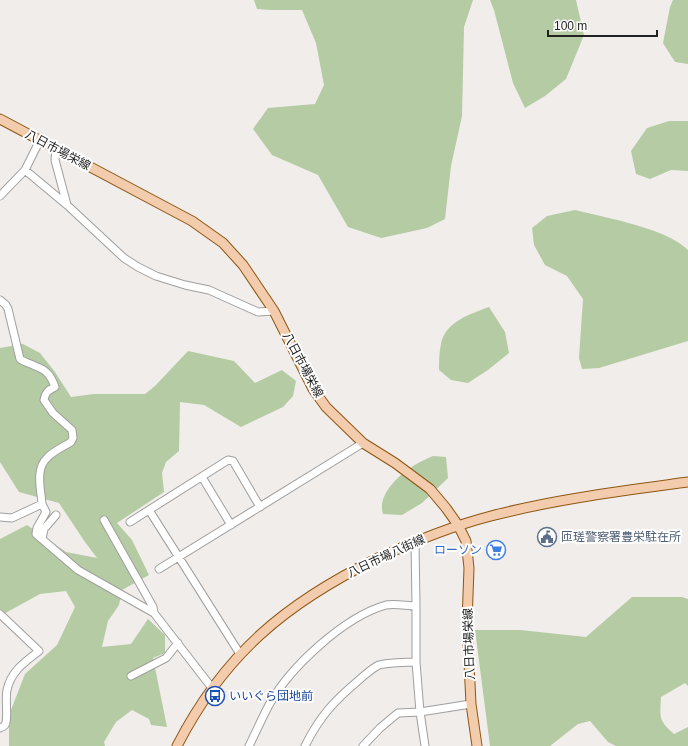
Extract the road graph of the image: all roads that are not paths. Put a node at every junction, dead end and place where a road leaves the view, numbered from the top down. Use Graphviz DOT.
graph roads {
  1 [pos="0,119"];
  2 [pos="40,140"];
  3 [pos="56,149"];
  4 [pos="25,170"];
  5 [pos="0,196"];
  6 [pos="67,205"];
  7 [pos="0,300"];
  8 [pos="274,311"];
  9 [pos="363,443"];
  10 [pos="202,477"];
  11 [pos="688,482"];
  12 [pos="42,504"];
  13 [pos="260,507"];
  14 [pos="149,510"];
  15 [pos="56,515"];
  16 [pos="0,517"];
  17 [pos="104,520"];
  18 [pos="130,522"];
  19 [pos="231,524"];
  20 [pos="458,525"];
  21 [pos="42,539"];
  22 [pos="415,541"];
  23 [pos="179,557"];
  24 [pos="159,569"];
  25 [pos="416,606"];
  26 [pos="154,613"];
  27 [pos="0,614"];
  28 [pos="178,643"];
  29 [pos="240,654"];
  30 [pos="416,662"];
  31 [pos="131,676"];
  32 [pos="212,688"];
  33 [pos="471,704"];
  34 [pos="420,712"];
  35 [pos="0,728"];
  36 [pos="177,746"];
  37 [pos="249,746"];
  38 [pos="305,746"];
  39 [pos="363,746"];
  40 [pos="425,746"];
  41 [pos="477,746"];
  1 -- 2 [label="main road, 八日市場栄線"];
  2 -- 3 [label="main road, 八日市場栄線"];
  2 -- 4 [label="street"];
  3 -- 6 [label="street"];
  3 -- 8 [label="main road, 八日市場栄線"];
  4 -- 5 [label="street"];
  4 -- 6 [label="street"];
  6 -- 8 [label="street"];
  7 -- 12 [label="street"];
  8 -- 9 [label="main road, 八日市場栄線"];
  9 -- 13 [label="street"];
  9 -- 20 [label="main road, 八日市場栄線"];
  10 -- 13 [label="street"];
  10 -- 14 [label="street"];
  10 -- 19 [label="street"];
  11 -- 20 [label="main road, 八日市場八街線"];
  12 -- 16 [label="street"];
  12 -- 21 [label="street"];
  13 -- 19 [label="street"];
  14 -- 18 [label="street"];
  14 -- 23 [label="street"];
  15 -- 21 [label="street"];
  17 -- 26 [label="street"];
  19 -- 23 [label="street"];
  20 -- 22 [label="main road, 八日市場八街線"];
  20 -- 33 [label="main road, 八日市場栄線"];
  21 -- 26 [label="street"];
  22 -- 25 [label="street"];
  22 -- 29 [label="main road, 八日市場八街線"];
  23 -- 24 [label="street"];
  23 -- 29 [label="street"];
  25 -- 30 [label="street"];
  25 -- 37 [label="street"];
  26 -- 28 [label="street"];
  27 -- 35 [label="street"];
  28 -- 31 [label="street"];
  28 -- 32 [label="street"];
  29 -- 32 [label="main road, 八日市場八街線"];
  30 -- 34 [label="street"];
  30 -- 38 [label="street"];
  32 -- 36 [label="main road, 八日市場八街線"];
  33 -- 34 [label="street"];
  33 -- 41 [label="main road, 八日市場栄線"];
  34 -- 39 [label="street"];
  34 -- 40 [label="street"];
}
